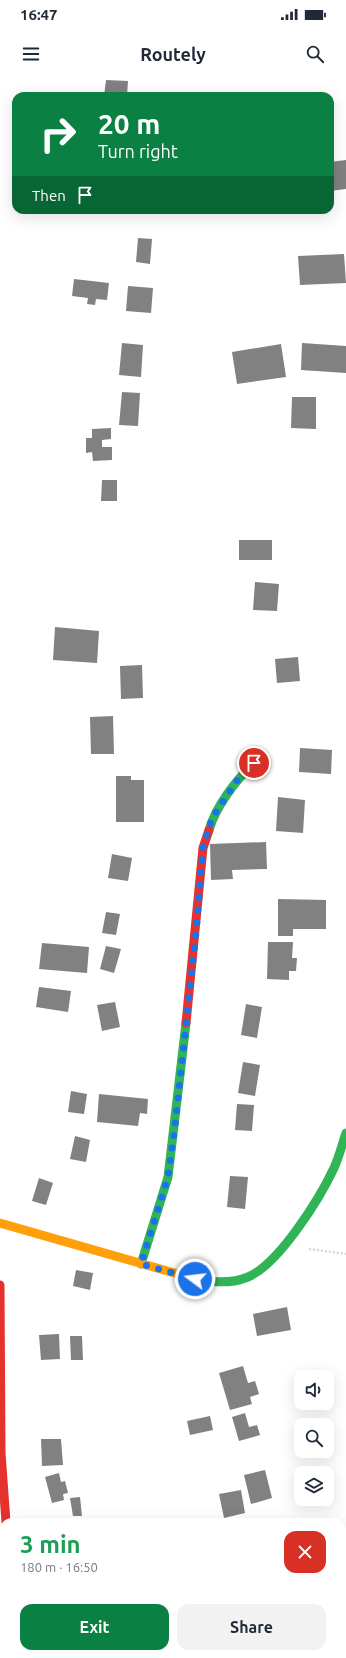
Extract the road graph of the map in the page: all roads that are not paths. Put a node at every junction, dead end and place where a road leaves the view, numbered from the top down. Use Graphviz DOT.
graph roads {
  1 [pos="254,763"];
  2 [pos="346,1133"];
  3 [pos="0,1223"];
  4 [pos="141,1264"];
  5 [pos="0,1285"];
  6 [pos="6,1518"];
  1 -- 4 [label="street"];
  2 -- 4 [label="street"];
  3 -- 4 [label="street"];
  5 -- 6 [label="street"];
}
